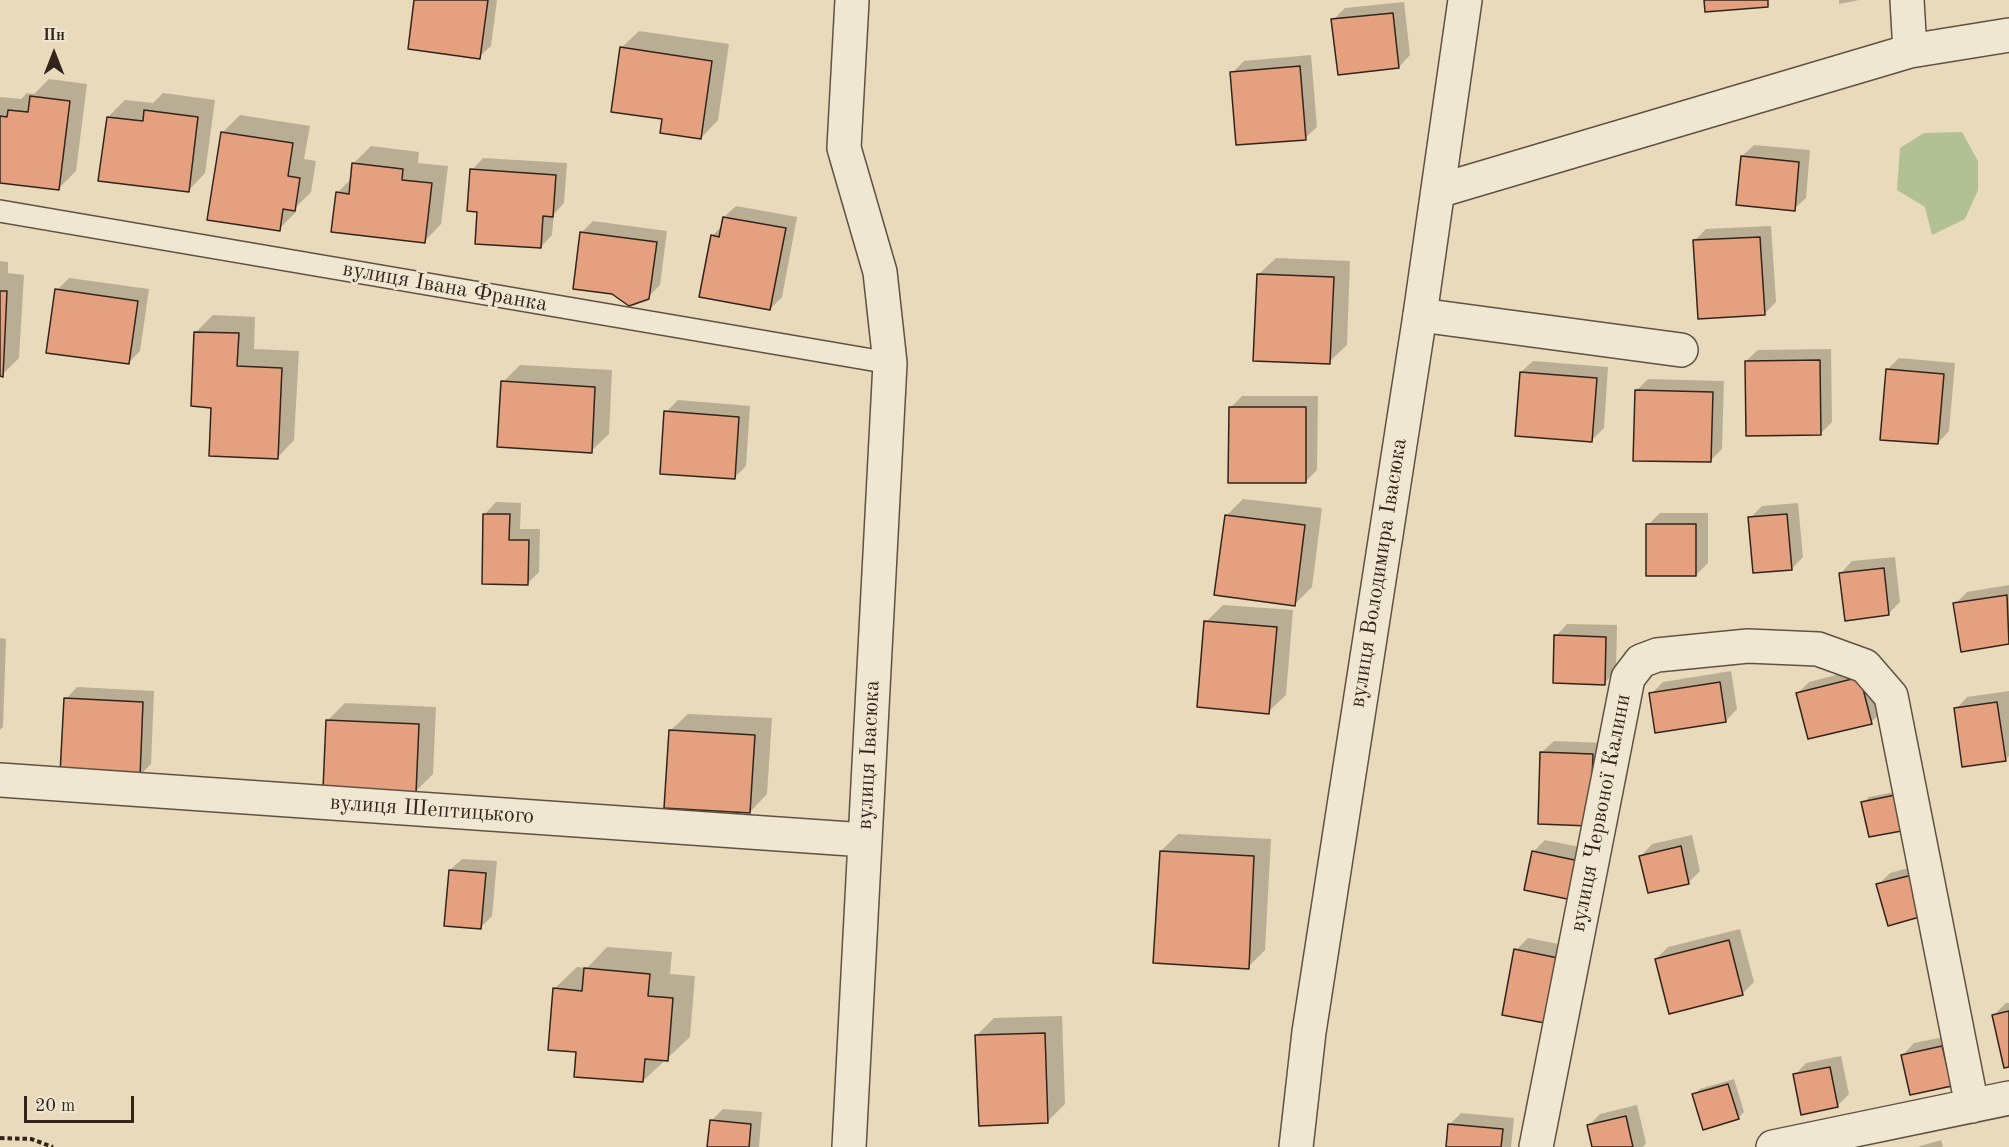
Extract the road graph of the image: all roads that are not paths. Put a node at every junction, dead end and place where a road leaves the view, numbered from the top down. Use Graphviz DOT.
graph roads {
  1 [pos="852,0"];
  2 [pos="1465,0"];
  3 [pos="1907,0"];
  4 [pos="2009,34"];
  5 [pos="1910,51"];
  6 [pos="1438,191"];
  7 [pos="0,211"];
  8 [pos="1419,315"];
  9 [pos="1681,350"];
  10 [pos="890,363"];
  11 [pos="0,780"];
  12 [pos="865,840"];
  13 [pos="2009,1098"];
  14 [pos="1972,1106"];
  15 [pos="849,1147"];
  16 [pos="1296,1147"];
  17 [pos="1536,1147"];
  18 [pos="1773,1147"];
  1 -- 10 [label="street, вулиця Івасюка"];
  2 -- 6 [label="street, вулиця Володимира Івасюка"];
  3 -- 5 [label="street"];
  4 -- 5 [label="street"];
  5 -- 6 [label="street"];
  6 -- 8 [label="street, вулиця Володимира Івасюка"];
  7 -- 10 [label="lane, вулиця Івана Франка"];
  8 -- 9 [label="street"];
  8 -- 16 [label="street, вулиця Володимира Івасюка"];
  10 -- 12 [label="street, вулиця Івасюка"];
  11 -- 12 [label="street, вулиця Шептицького"];
  12 -- 15 [label="street, вулиця Івасюка"];
  13 -- 14 [label="street"];
  14 -- 17 [label="street, вулиця Червоної Калини"];
  14 -- 18 [label="street"];
}
